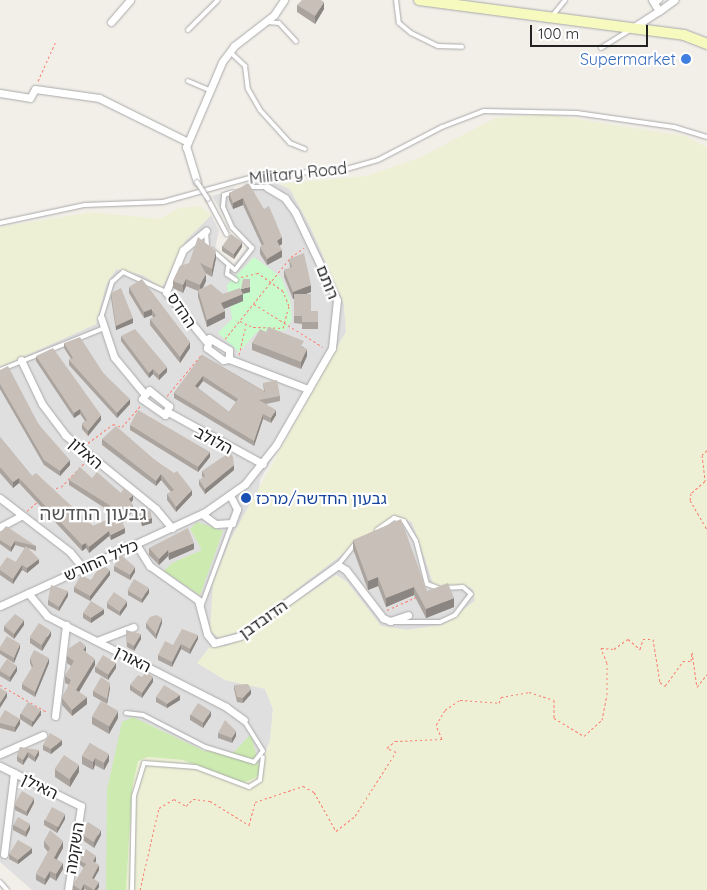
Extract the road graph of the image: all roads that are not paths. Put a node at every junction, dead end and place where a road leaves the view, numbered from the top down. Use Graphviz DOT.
graph roads {
  1 [pos="130,0"];
  2 [pos="218,0"];
  3 [pos="284,0"];
  4 [pos="396,0"];
  5 [pos="419,0"];
  6 [pos="565,0"];
  7 [pos="674,0"];
  8 [pos="656,1"];
  9 [pos="659,11"];
  10 [pos="551,16"];
  11 [pos="111,22"];
  12 [pos="267,22"];
  13 [pos="634,27"];
  14 [pos="188,30"];
  15 [pos="296,41"];
  16 [pos="707,44"];
  17 [pos="462,47"];
  18 [pos="601,48"];
  19 [pos="230,52"];
  20 [pos="188,81"];
  21 [pos="209,90"];
  22 [pos="0,92"];
  23 [pos="707,137"];
  24 [pos="188,142"];
  25 [pos="305,149"];
  26 [pos="197,182"];
  27 [pos="267,186"];
  28 [pos="0,223"];
  29 [pos="206,231"];
  30 [pos="227,234"];
  31 [pos="228,267"];
  32 [pos="236,280"];
  33 [pos="166,292"];
  34 [pos="101,318"];
  35 [pos="102,329"];
  36 [pos="206,344"];
  37 [pos="229,358"];
  38 [pos="21,360"];
  39 [pos="0,370"];
  40 [pos="308,389"];
  41 [pos="143,392"];
  42 [pos="168,412"];
  43 [pos="263,464"];
  44 [pos="230,495"];
  45 [pos="0,498"];
  46 [pos="202,514"];
  47 [pos="21,516"];
  48 [pos="232,522"];
  49 [pos="0,527"];
  50 [pos="172,528"];
  51 [pos="374,533"];
  52 [pos="359,541"];
  53 [pos="136,544"];
  54 [pos="338,565"];
  55 [pos="83,568"];
  56 [pos="28,593"];
  57 [pos="0,606"];
  58 [pos="201,607"];
  59 [pos="408,615"];
  60 [pos="390,621"];
  61 [pos="66,625"];
  62 [pos="133,627"];
  63 [pos="97,641"];
  64 [pos="126,713"];
  65 [pos="55,716"];
  66 [pos="244,720"];
  67 [pos="43,735"];
  68 [pos="0,754"];
  69 [pos="263,757"];
  70 [pos="0,766"];
  71 [pos="14,772"];
  72 [pos="81,806"];
  73 [pos="4,854"];
  74 [pos="0,882"];
  75 [pos="7,890"];
  76 [pos="68,890"];
  77 [pos="132,890"];
  1 -- 11 [label="street"];
  2 -- 14 [label="lane"];
  3 -- 12 [label="street"];
  4 -- 17 [label="lane"];
  5 -- 10 [label="street"];
  6 -- 10 [label="lane"];
  7 -- 9 [label="street"];
  8 -- 9 [label="street"];
  9 -- 13 [label="street"];
  10 -- 13 [label="street"];
  12 -- 15 [label="lane"];
  12 -- 19 [label="street"];
  13 -- 16 [label="street"];
  13 -- 18 [label="lane"];
  19 -- 21 [label="street"];
  19 -- 25 [label="lane"];
  20 -- 21 [label="lane"];
  21 -- 24 [label="street"];
  22 -- 24 [label="street"];
  23 -- 28 [label="lane, Military Road"];
  24 -- 26 [label="street"];
  26 -- 30 [label="lane, bridge"];
  27 -- 31 [label="lane"];
  27 -- 40 [label="street, רותם"];
  29 -- 31 [label="lane"];
  29 -- 33 [label="street, ההדס"];
  31 -- 32 [label="lane"];
  33 -- 34 [label="lane"];
  33 -- 36 [label="street, ההדס"];
  34 -- 35 [label="street"];
  35 -- 38 [label="lane"];
  35 -- 41 [label="street"];
  36 -- 37 [label="street, ההדס"];
  36 -- 37 [label="street, ההדס"];
  37 -- 40 [label="street, ההדס"];
  38 -- 39 [label="lane"];
  38 -- 50 [label="street, האלון"];
  40 -- 43 [label="street, כליל החורש"];
  41 -- 42 [label="street"];
  41 -- 42 [label="street, הלולב"];
  42 -- 43 [label="street, הלולב"];
  43 -- 44 [label="street, כליל החורש"];
  44 -- 46 [label="street, כליל החורש"];
  44 -- 48 [label="street"];
  45 -- 47 [label="street"];
  46 -- 48 [label="street"];
  46 -- 50 [label="street, כליל החורש"];
  47 -- 49 [label="street"];
  47 -- 55 [label="street"];
  48 -- 58 [label="lane"];
  50 -- 53 [label="street, כליל החורש"];
  51 -- 60 [label="lane"];
  52 -- 54 [label="lane"];
  53 -- 55 [label="street, כליל החורש"];
  53 -- 58 [label="street, הדובדבן"];
  54 -- 58 [label="street, הדובדבן"];
  54 -- 60 [label="street"];
  55 -- 56 [label="street, כליל החורש"];
  56 -- 57 [label="street, כליל החורש"];
  56 -- 61 [label="street, האורן"];
  59 -- 60 [label="street"];
  61 -- 63 [label="street, האורן"];
  61 -- 65 [label="street"];
  62 -- 63 [label="street"];
  63 -- 66 [label="street, האורן"];
  64 -- 69 [label="lane"];
  66 -- 69 [label="lane"];
  67 -- 68 [label="street"];
  69 -- 77 [label="lane"];
  70 -- 71 [label="street, האילן"];
  71 -- 72 [label="street, האילן"];
  71 -- 73 [label="street"];
  72 -- 76 [label="street, השקמה"];
  74 -- 75 [label="lane"];
}
